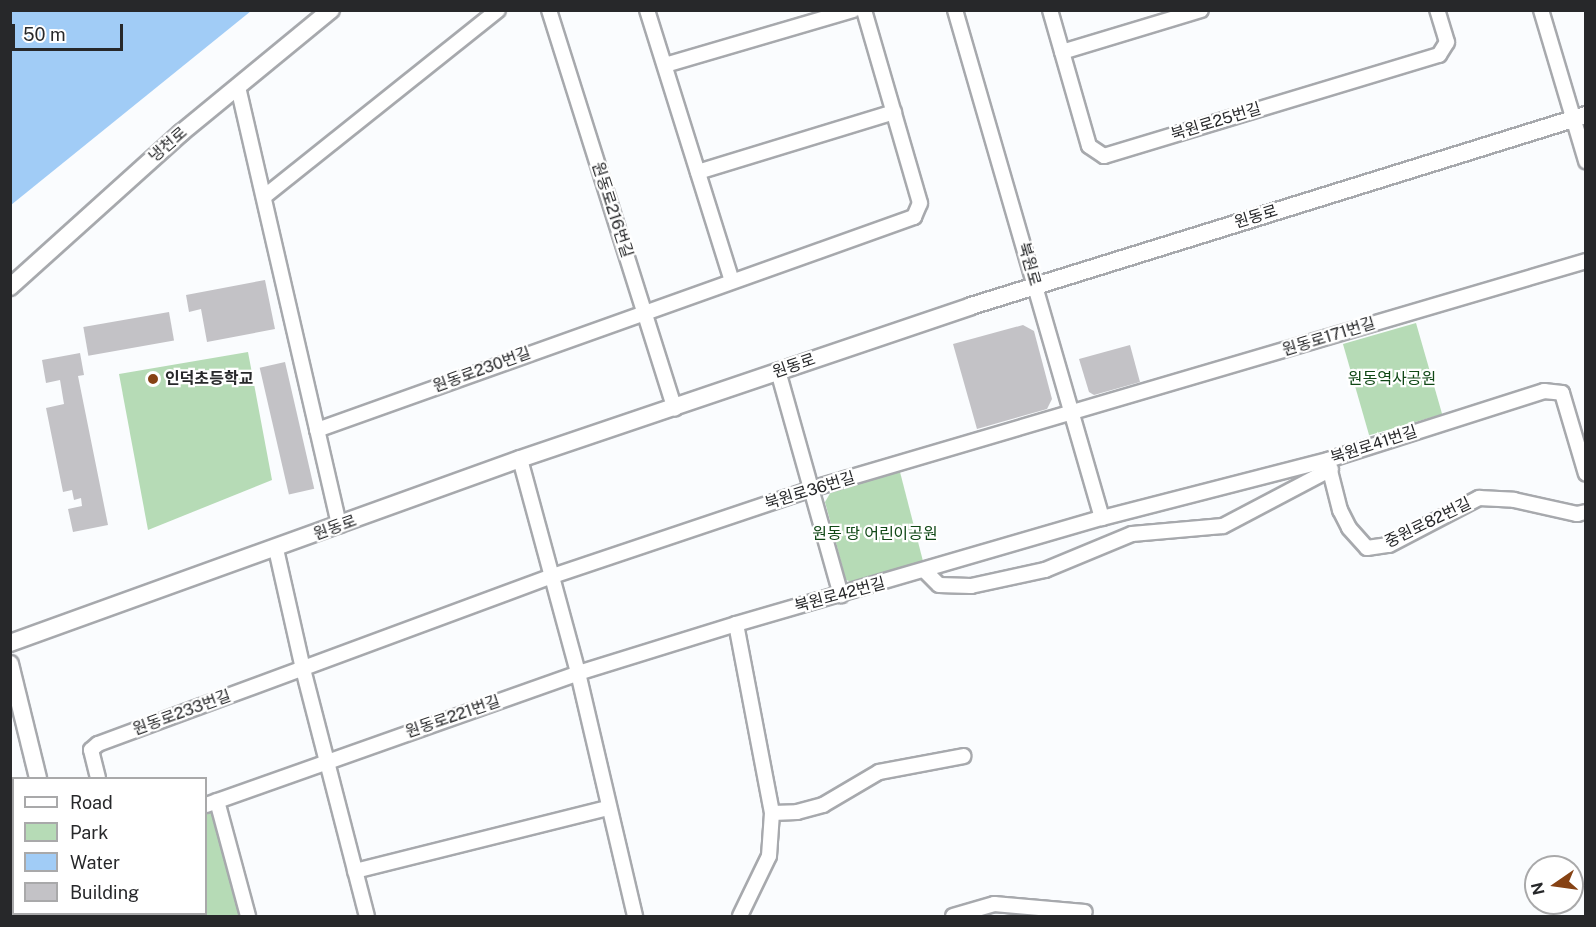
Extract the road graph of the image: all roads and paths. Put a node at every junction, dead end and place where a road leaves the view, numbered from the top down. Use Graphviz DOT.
graph roads {
  1 [pos="331,10"];
  2 [pos="498,10"];
  3 [pos="549,10"];
  4 [pos="647,10"];
  5 [pos="853,10"];
  6 [pos="864,10"];
  7 [pos="956,10"];
  8 [pos="1050,10"];
  9 [pos="1202,10"];
  10 [pos="1437,10"];
  11 [pos="1541,10"];
  12 [pos="1062,52"];
  13 [pos="665,65"];
  14 [pos="238,87"];
  15 [pos="894,112"];
  16 [pos="1579,117"];
  17 [pos="1586,161"];
  18 [pos="698,172"];
  19 [pos="265,196"];
  20 [pos="1586,261"];
  21 [pos="732,281"];
  22 [pos="1035,286"];
  23 [pos="10,287"];
  24 [pos="645,311"];
  25 [pos="778,371"];
  26 [pos="675,409"];
  27 [pos="1072,413"];
  28 [pos="317,430"];
  29 [pos="520,459"];
  30 [pos="1329,465"];
  31 [pos="1586,474"];
  32 [pos="812,489"];
  33 [pos="1586,512"];
  34 [pos="1102,518"];
  35 [pos="339,526"];
  36 [pos="276,549"];
  37 [pos="926,572"];
  38 [pos="550,577"];
  39 [pos="841,595"];
  40 [pos="736,624"];
  41 [pos="10,643"];
  42 [pos="10,664"];
  43 [pos="303,669"];
  44 [pos="578,673"];
  45 [pos="15,702"];
  46 [pos="964,756"];
  47 [pos="327,761"];
  48 [pos="38,777"];
  49 [pos="98,777"];
  50 [pos="211,803"];
  51 [pos="608,807"];
  52 [pos="772,813"];
  53 [pos="355,871"];
  54 [pos="1085,912"];
  55 [pos="248,916"];
  56 [pos="367,916"];
  57 [pos="635,916"];
  58 [pos="740,916"];
  59 [pos="953,916"];
  1 -- 14 [label="street, 냉천로"];
  2 -- 19 [label="street"];
  3 -- 24 [label="street, 원동로216번길"];
  4 -- 13 [label="street"];
  5 -- 13 [label="street"];
  6 -- 15 [label="street"];
  7 -- 22 [label="street, 북원로"];
  8 -- 12 [label="street, 북원로25번길"];
  9 -- 12 [label="street"];
  10 -- 12 [label="street, 북원로25번길"];
  11 -- 16 [label="street"];
  13 -- 18 [label="street"];
  14 -- 19 [label="street"];
  14 -- 23 [label="street, 냉천로"];
  15 -- 18 [label="street"];
  15 -- 21 [label="street"];
  16 -- 17 [label="street"];
  16 -- 22 [label="street, 원동로"];
  18 -- 21 [label="street"];
  19 -- 28 [label="street"];
  20 -- 27 [label="street, 원동로171번길"];
  21 -- 24 [label="street"];
  22 -- 25 [label="street, 원동로"];
  22 -- 27 [label="street, 북원로"];
  24 -- 26 [label="street, 원동로216번길"];
  24 -- 28 [label="street, 원동로230번길"];
  25 -- 26 [label="street, 원동로"];
  25 -- 32 [label="street"];
  26 -- 29 [label="street, 원동로"];
  27 -- 32 [label="street, 북원로36번길"];
  27 -- 34 [label="street, 북원로"];
  28 -- 35 [label="street"];
  29 -- 35 [label="street, 원동로"];
  29 -- 38 [label="street"];
  30 -- 31 [label="street, 북원로41번길"];
  30 -- 33 [label="street, 중원로82번길"];
  30 -- 34 [label="street, 북원로41번길"];
  30 -- 37 [label="street"];
  32 -- 38 [label="street, 북원로36번길"];
  32 -- 39 [label="street"];
  34 -- 37 [label="street, 북원로42번길"];
  35 -- 36 [label="street, 원동로"];
  36 -- 41 [label="street, 원동로"];
  36 -- 43 [label="street"];
  37 -- 39 [label="street, 북원로42번길"];
  38 -- 43 [label="street"];
  38 -- 44 [label="street"];
  39 -- 40 [label="street, 북원로42번길"];
  40 -- 44 [label="street, 북원로42번길"];
  40 -- 52 [label="street"];
  42 -- 45 [label="street"];
  43 -- 47 [label="street"];
  43 -- 49 [label="street, 원동로233번길"];
  44 -- 47 [label="street, 원동로221번길"];
  44 -- 51 [label="street"];
  45 -- 48 [label="street"];
  46 -- 52 [label="street"];
  47 -- 50 [label="street"];
  47 -- 53 [label="street"];
  50 -- 55 [label="street"];
  51 -- 53 [label="street"];
  51 -- 57 [label="street"];
  52 -- 58 [label="street"];
  53 -- 56 [label="street"];
  54 -- 59 [label="street"];
}
